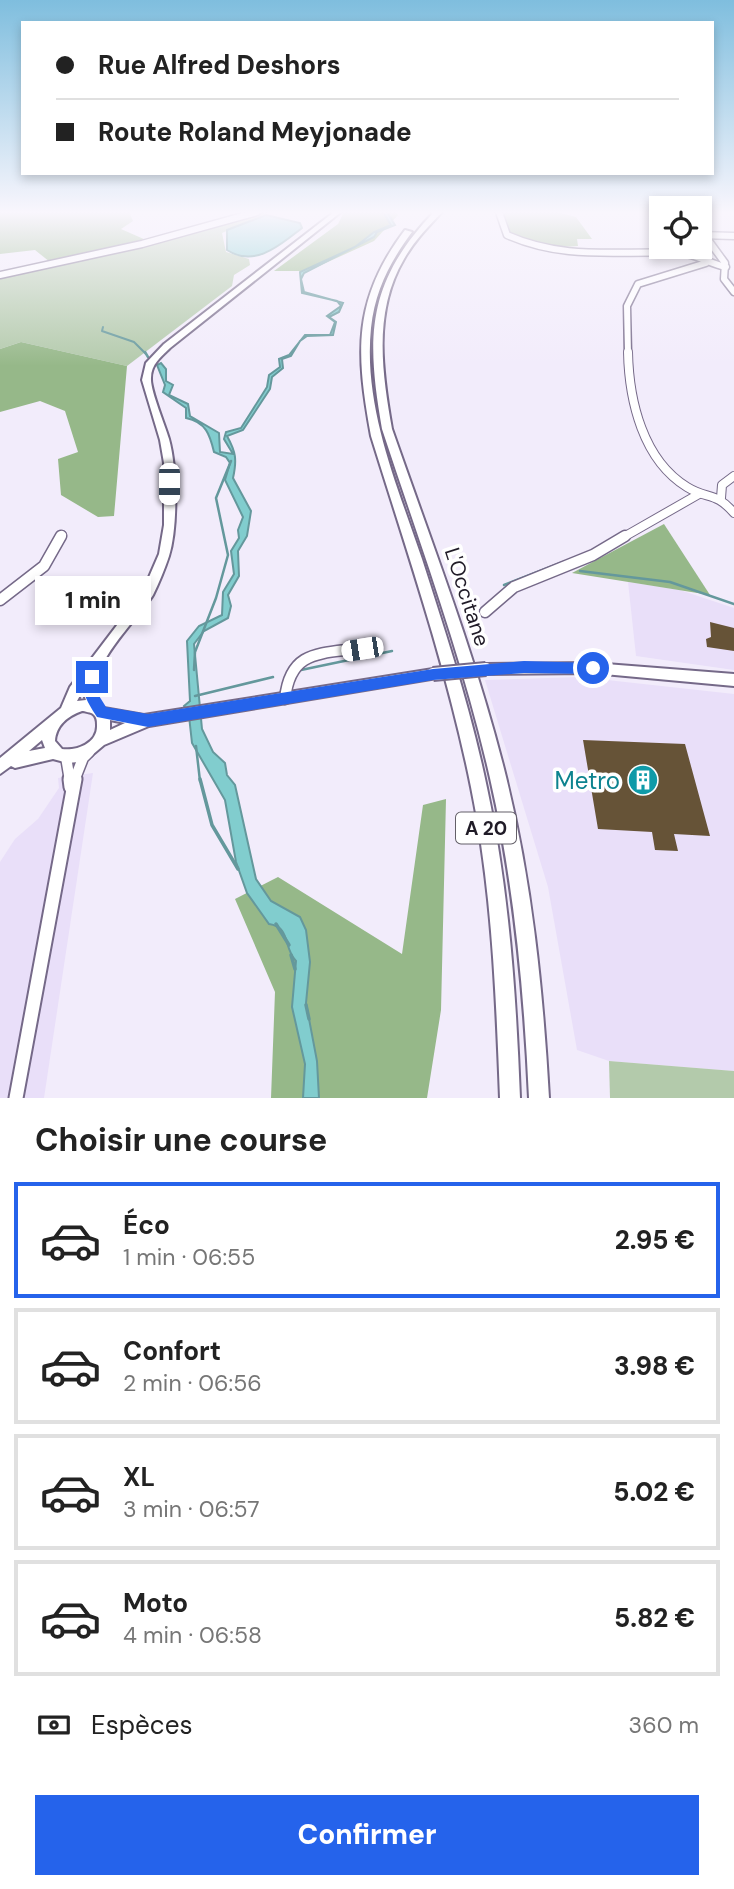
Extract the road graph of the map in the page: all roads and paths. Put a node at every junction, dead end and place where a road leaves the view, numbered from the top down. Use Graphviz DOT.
graph roads {
  1 [pos="54,263"];
  2 [pos="273,263"];
  3 [pos="386,263"];
  4 [pos="399,263"];
  5 [pos="706,263"];
  6 [pos="707,263"];
  7 [pos="723,263"];
  8 [pos="726,267"];
  9 [pos="0,275"];
  10 [pos="734,292"];
  11 [pos="734,476"];
  12 [pos="699,494"];
  13 [pos="721,498"];
  14 [pos="734,513"];
  15 [pos="62,535"];
  16 [pos="0,600"];
  17 [pos="485,612"];
  18 [pos="362,649"];
  19 [pos="95,665"];
  20 [pos="734,680"];
  21 [pos="285,699"];
  22 [pos="67,710"];
  23 [pos="99,710"];
  24 [pos="148,720"];
  25 [pos="53,723"];
  26 [pos="98,743"];
  27 [pos="60,754"];
  28 [pos="1,766"];
  29 [pos="71,789"];
  30 [pos="16,1098"];
  31 [pos="510,1098"];
  32 [pos="539,1098"];
  1 -- 9 [label="street"];
  2 -- 19 [label="main road"];
  3 -- 31 [label="highway, L'Occitane / A 20"];
  4 -- 32 [label="highway, L'Occitane / A 20"];
  5 -- 12 [label="street"];
  6 -- 8 [label="street"];
  7 -- 8 [label="street"];
  8 -- 10 [label="street"];
  11 -- 13 [label="street"];
  12 -- 13 [label="street"];
  12 -- 17 [label="street"];
  13 -- 14 [label="street"];
  15 -- 16 [label="street"];
  18 -- 21 [label="street"];
  19 -- 22 [label="main road"];
  19 -- 23 [label="main road"];
  20 -- 21 [label="main road, bridge"];
  21 -- 24 [label="main road"];
  22 -- 23 [label="main road"];
  22 -- 25 [label="main road"];
  23 -- 24 [label="main road"];
  23 -- 26 [label="main road"];
  24 -- 26 [label="main road"];
  25 -- 27 [label="main road"];
  25 -- 28 [label="main road"];
  26 -- 27 [label="main road"];
  26 -- 29 [label="street"];
  27 -- 28 [label="main road"];
  27 -- 29 [label="street"];
  29 -- 30 [label="street"];
}
